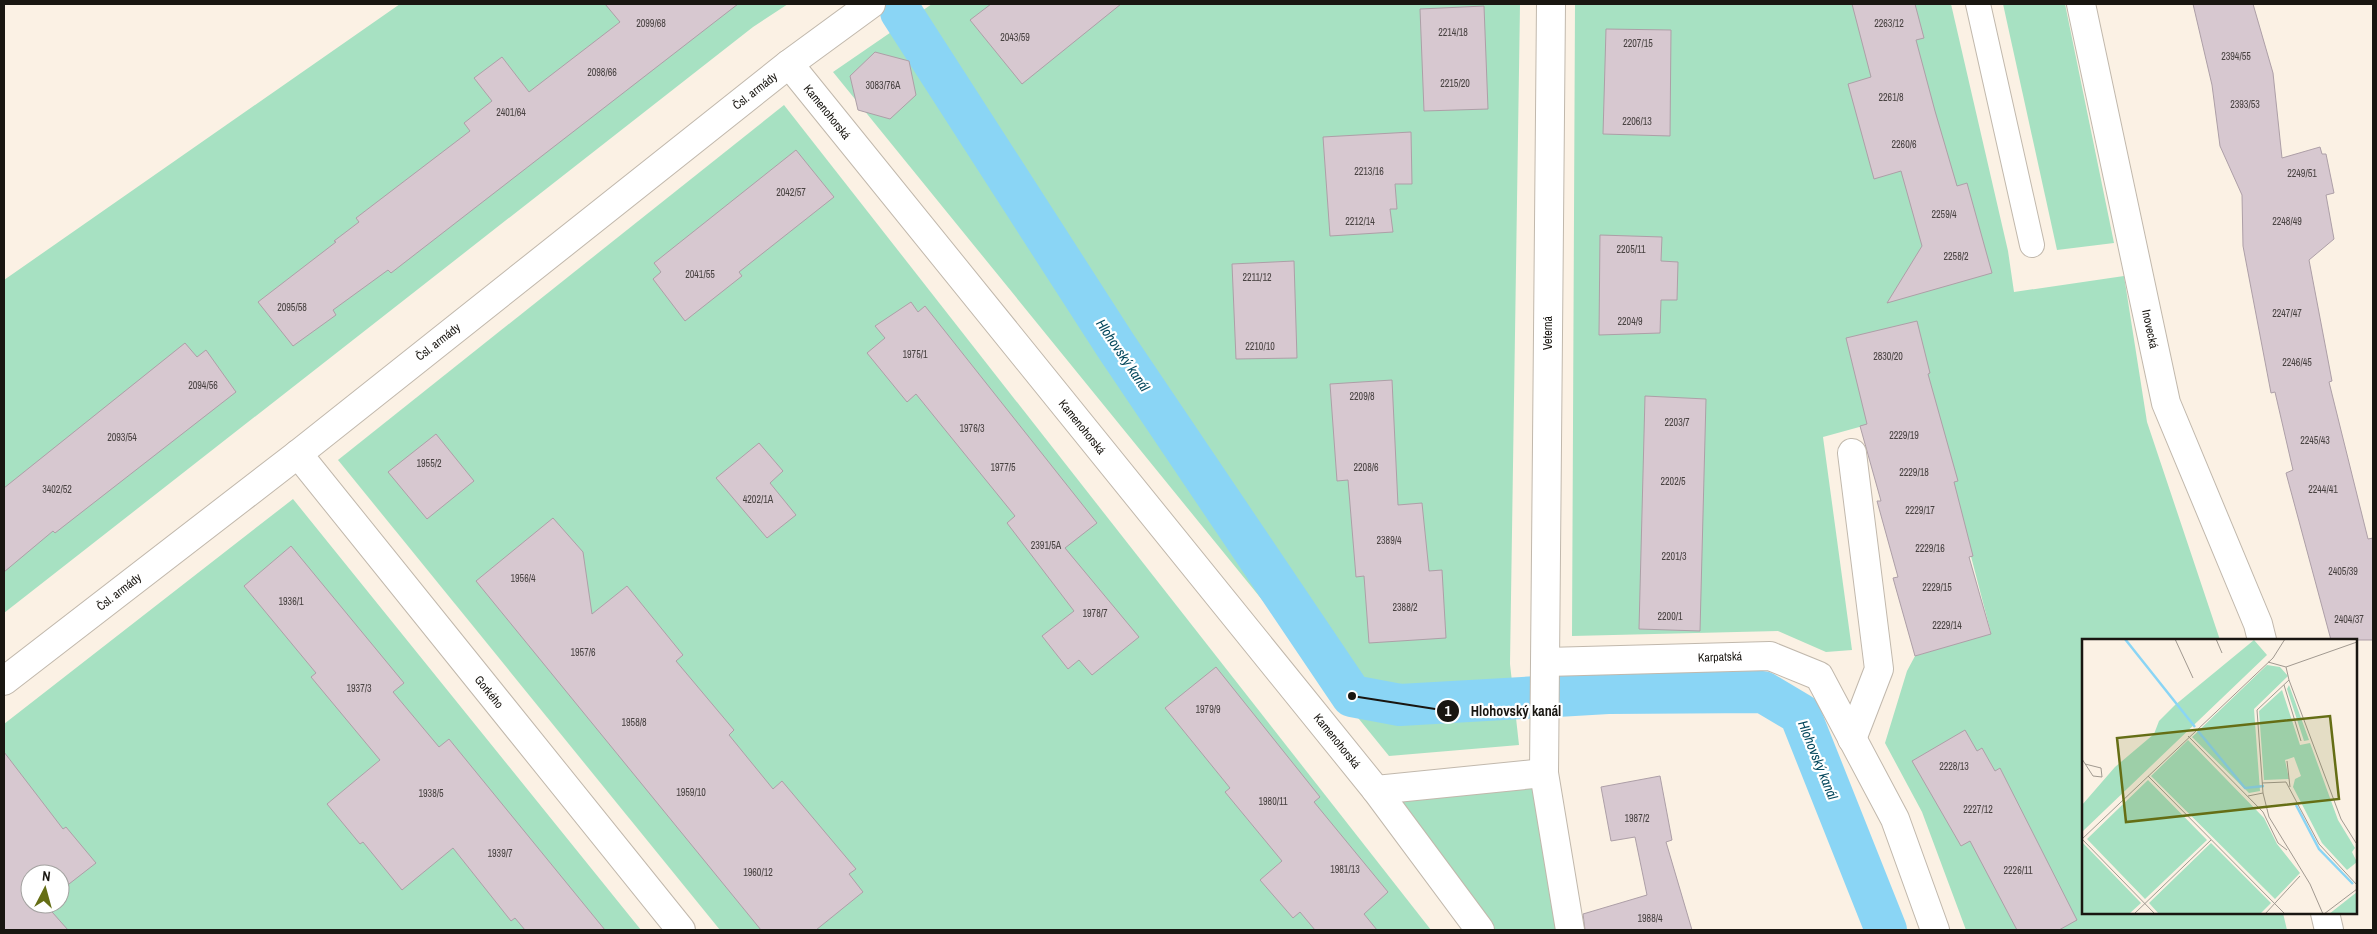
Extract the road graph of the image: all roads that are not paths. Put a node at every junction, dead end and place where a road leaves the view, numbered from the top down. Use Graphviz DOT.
graph roads {
  1 [pos="872,4"];
  2 [pos="1551,4"];
  3 [pos="1978,4"];
  4 [pos="2081,4"];
  5 [pos="788,64"];
  6 [pos="2032,245"];
  7 [pos="1852,453"];
  8 [pos="298,454"];
  9 [pos="2262,639"];
  10 [pos="1546,662"];
  11 [pos="4,681"];
  12 [pos="1852,739"];
  13 [pos="1544,772"];
  14 [pos="1376,790"];
  15 [pos="2325,914"];
  16 [pos="681,930"];
  17 [pos="1480,930"];
  18 [pos="1570,930"];
  19 [pos="1936,930"];
  20 [pos="2329,930"];
  1 -- 5 [label="street, Čsl. armády"];
  2 -- 10 [label="street, Veterná"];
  3 -- 6 [label="lane"];
  4 -- 9 [label="street, Inovecká"];
  5 -- 8 [label="street, Čsl. armády"];
  5 -- 14 [label="street, Kamenohorská"];
  7 -- 12 [label="street"];
  8 -- 11 [label="street, Čsl. armády"];
  8 -- 16 [label="street, Gorkého"];
  10 -- 12 [label="street, Karpatská"];
  10 -- 13 [label="street"];
  12 -- 19 [label="street, Karpatská"];
  13 -- 14 [label="street"];
  13 -- 18 [label="street"];
  14 -- 17 [label="street, Kamenohorská"];
  15 -- 20 [label="street"];
}
